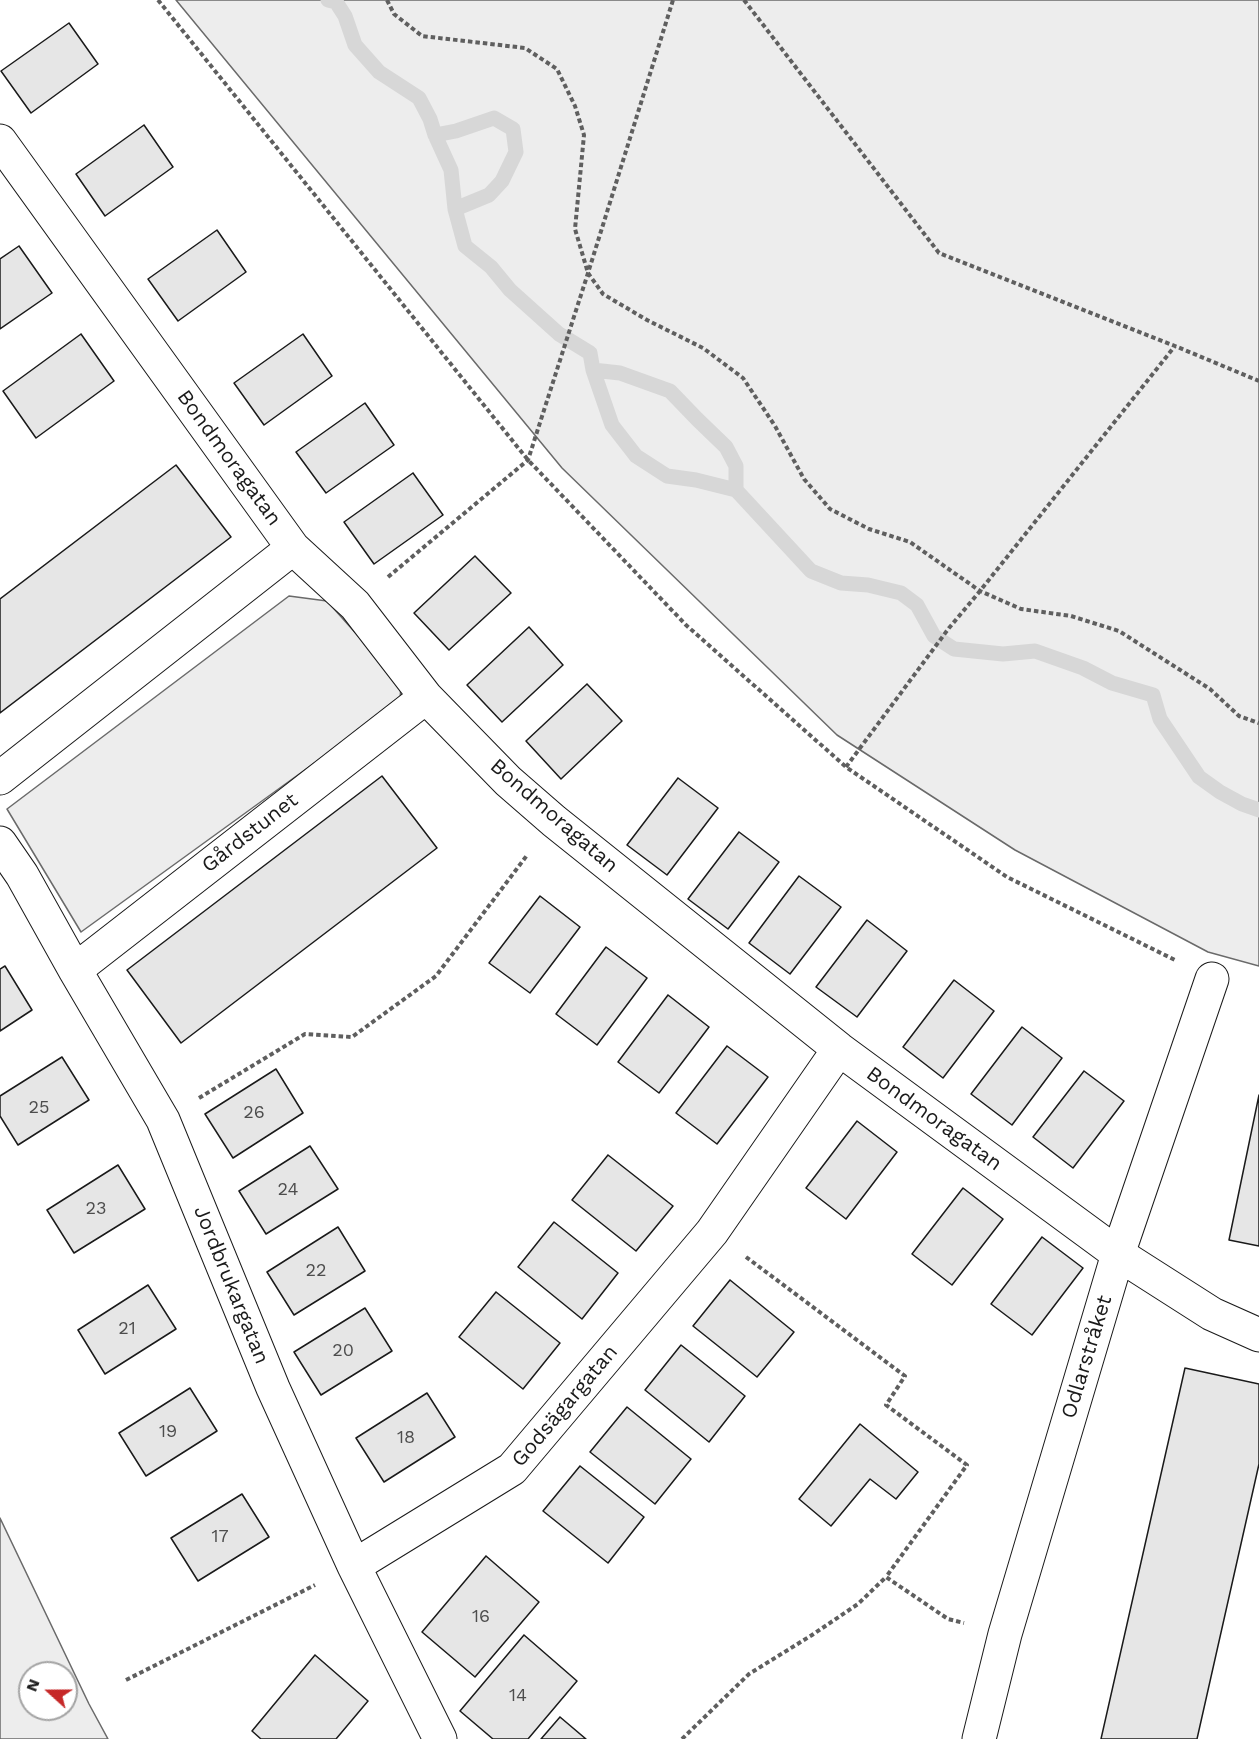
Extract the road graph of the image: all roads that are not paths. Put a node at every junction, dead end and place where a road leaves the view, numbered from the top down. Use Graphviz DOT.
graph roads {
  1 [pos="0,141"];
  2 [pos="293,548"];
  3 [pos="426,697"];
  4 [pos="0,778"];
  5 [pos="0,843"];
  6 [pos="75,970"];
  7 [pos="1212,979"];
  8 [pos="839,1049"];
  9 [pos="1118,1254"];
  10 [pos="1259,1335"];
  11 [pos="354,1566"];
  12 [pos="440,1739"];
  13 [pos="979,1739"];
  1 -- 2 [label="street, Bondmoragatan"];
  2 -- 3 [label="street, Bondmoragatan"];
  2 -- 4 [label="street"];
  3 -- 6 [label="street, Gårdstunet"];
  3 -- 8 [label="street, Bondmoragatan"];
  5 -- 6 [label="street, Jordbrukargatan"];
  6 -- 11 [label="street, Jordbrukargatan"];
  7 -- 9 [label="street, Odlarstråket"];
  8 -- 9 [label="street, Bondmoragatan"];
  8 -- 11 [label="street, Godsägargatan"];
  9 -- 10 [label="street, Bondmoragatan"];
  9 -- 13 [label="street, Odlarstråket"];
  11 -- 12 [label="street, Jordbrukargatan"];
}
